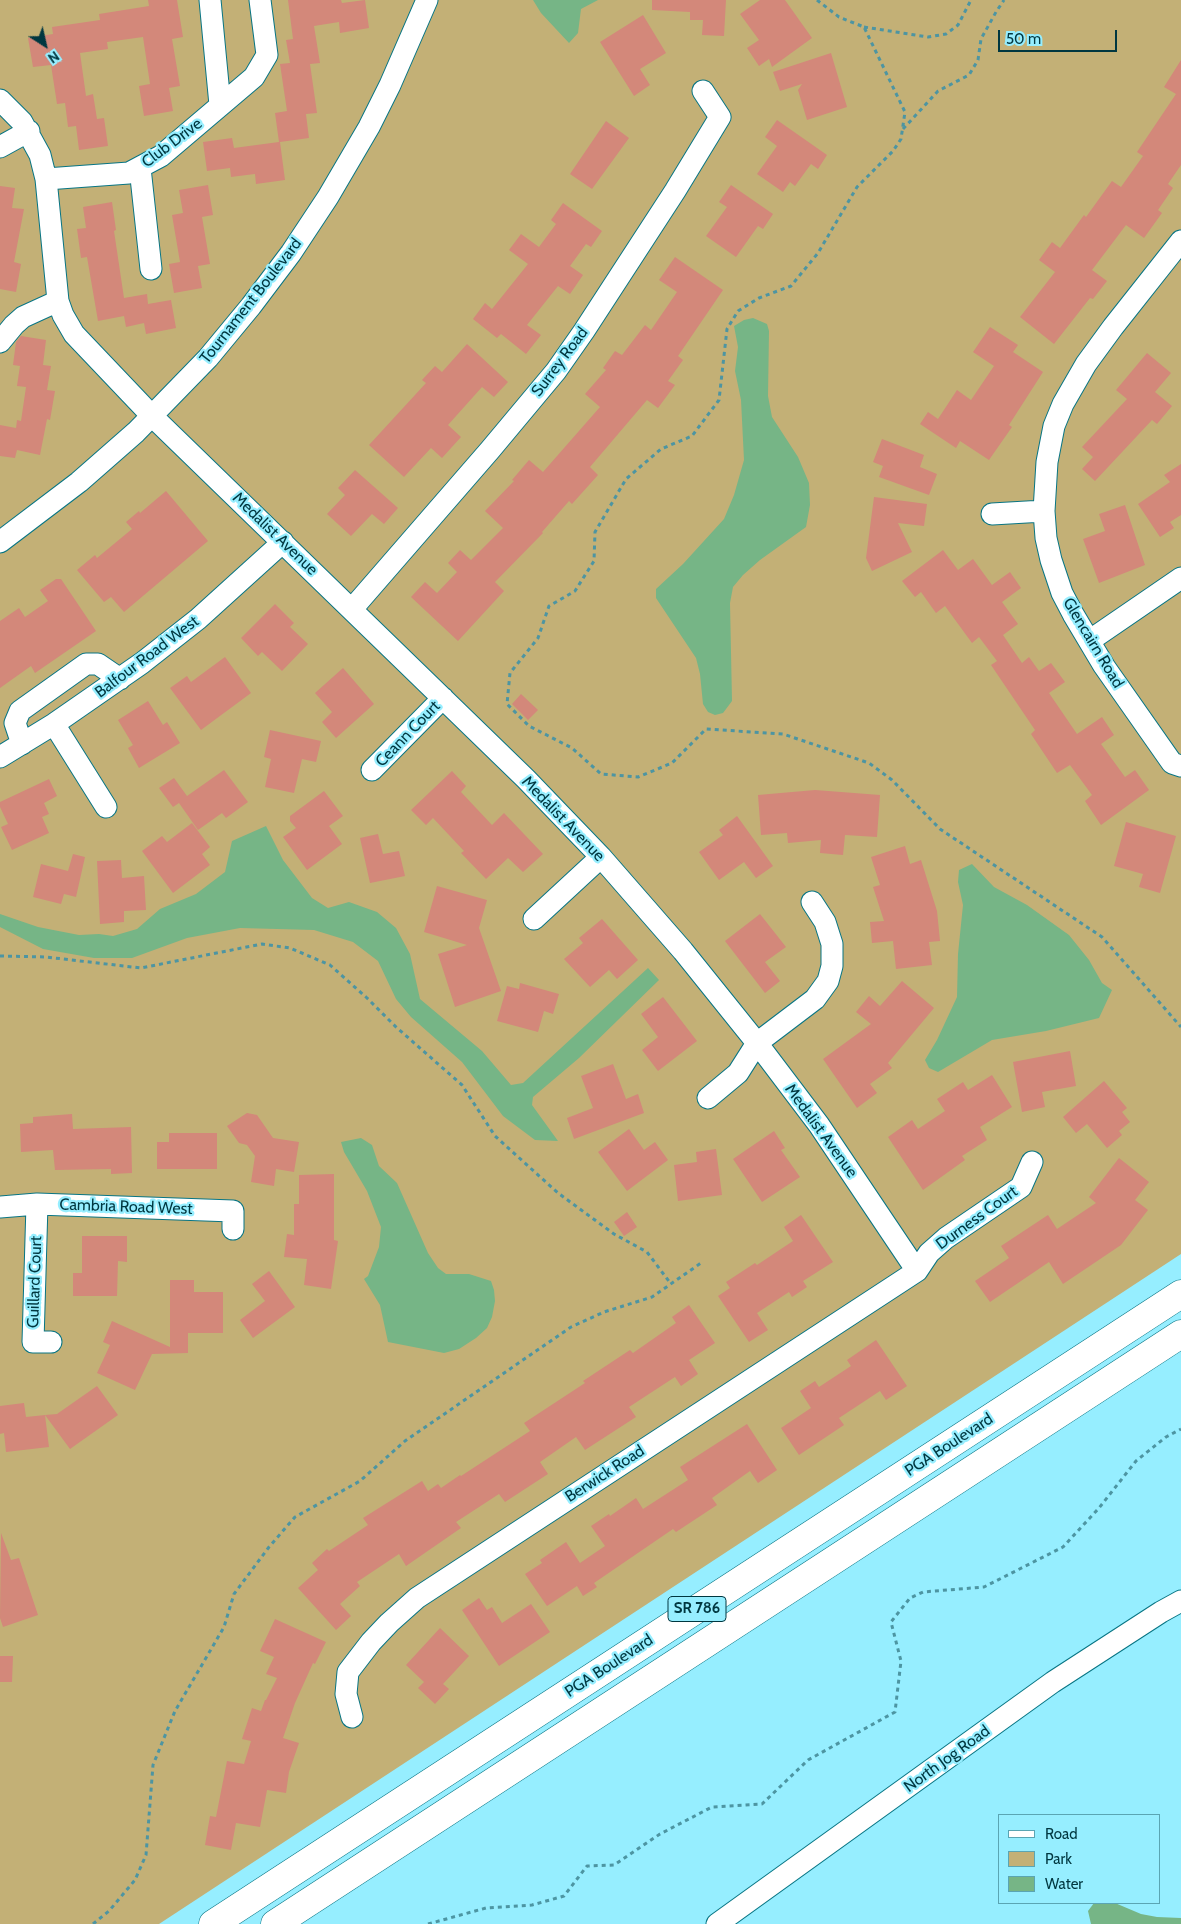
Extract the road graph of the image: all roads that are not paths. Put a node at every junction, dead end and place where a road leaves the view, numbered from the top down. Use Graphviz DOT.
graph roads {
  1 [pos="210,0"];
  2 [pos="260,0"];
  3 [pos="427,0"];
  4 [pos="703,91"];
  5 [pos="0,100"];
  6 [pos="220,105"];
  7 [pos="28,131"];
  8 [pos="0,147"];
  9 [pos="140,168"];
  10 [pos="46,179"];
  11 [pos="1181,242"];
  12 [pos="151,269"];
  13 [pos="58,301"];
  14 [pos="0,342"];
  15 [pos="152,416"];
  16 [pos="1044,511"];
  17 [pos="992,514"];
  18 [pos="0,542"];
  19 [pos="283,542"];
  20 [pos="1181,578"];
  21 [pos="352,609"];
  22 [pos="1089,641"];
  23 [pos="120,679"];
  24 [pos="443,698"];
  25 [pos="54,724"];
  26 [pos="22,744"];
  27 [pos="0,757"];
  28 [pos="1181,766"];
  29 [pos="372,770"];
  30 [pos="106,806"];
  31 [pos="601,857"];
  32 [pos="812,902"];
  33 [pos="534,918"];
  34 [pos="757,1043"];
  35 [pos="708,1098"];
  36 [pos="1032,1162"];
  37 [pos="37,1204"];
  38 [pos="0,1207"];
  39 [pos="233,1229"];
  40 [pos="917,1271"];
  41 [pos="1181,1294"];
  42 [pos="1181,1334"];
  43 [pos="51,1342"];
  44 [pos="1181,1601"];
  45 [pos="352,1716"];
  46 [pos="213,1924"];
  47 [pos="275,1924"];
  48 [pos="717,1924"];
  1 -- 6 [label="street"];
  2 -- 6 [label="street, Club Drive"];
  3 -- 15 [label="street, Tournament Boulevard"];
  4 -- 21 [label="street, Surrey Road"];
  5 -- 7 [label="street"];
  6 -- 9 [label="street, Club Drive"];
  7 -- 8 [label="street"];
  7 -- 10 [label="street"];
  9 -- 10 [label="street, Club Drive"];
  9 -- 12 [label="street"];
  10 -- 13 [label="street"];
  11 -- 16 [label="street, Glencairn Road"];
  13 -- 14 [label="street"];
  13 -- 15 [label="street"];
  15 -- 18 [label="street, Tournament Boulevard"];
  15 -- 19 [label="street, Medalist Avenue"];
  16 -- 17 [label="street"];
  16 -- 22 [label="street, Glencairn Road"];
  19 -- 21 [label="street, Medalist Avenue"];
  19 -- 23 [label="street, Balfour Road West"];
  20 -- 22 [label="street"];
  21 -- 24 [label="street, Medalist Avenue"];
  22 -- 28 [label="street, Glencairn Road"];
  23 -- 25 [label="street, Balfour Road West"];
  23 -- 26 [label="street"];
  24 -- 29 [label="street, Ceann Court"];
  24 -- 31 [label="street, Medalist Avenue"];
  25 -- 26 [label="street, Balfour Road West"];
  25 -- 30 [label="street"];
  26 -- 27 [label="street, Balfour Road West"];
  31 -- 33 [label="street"];
  31 -- 34 [label="street, Medalist Avenue"];
  32 -- 34 [label="street"];
  34 -- 35 [label="street"];
  34 -- 40 [label="street, Medalist Avenue"];
  36 -- 40 [label="street, Durness Court"];
  37 -- 38 [label="street, Cambria Road West"];
  37 -- 39 [label="street, Cambria Road West"];
  37 -- 43 [label="street, Guillard Court"];
  40 -- 45 [label="street, Berwick Road"];
  41 -- 46 [label="main road, PGA Boulevard / SR 786"];
  42 -- 47 [label="main road, PGA Boulevard / SR 786"];
  44 -- 48 [label="street, North Jog Road"];
}
